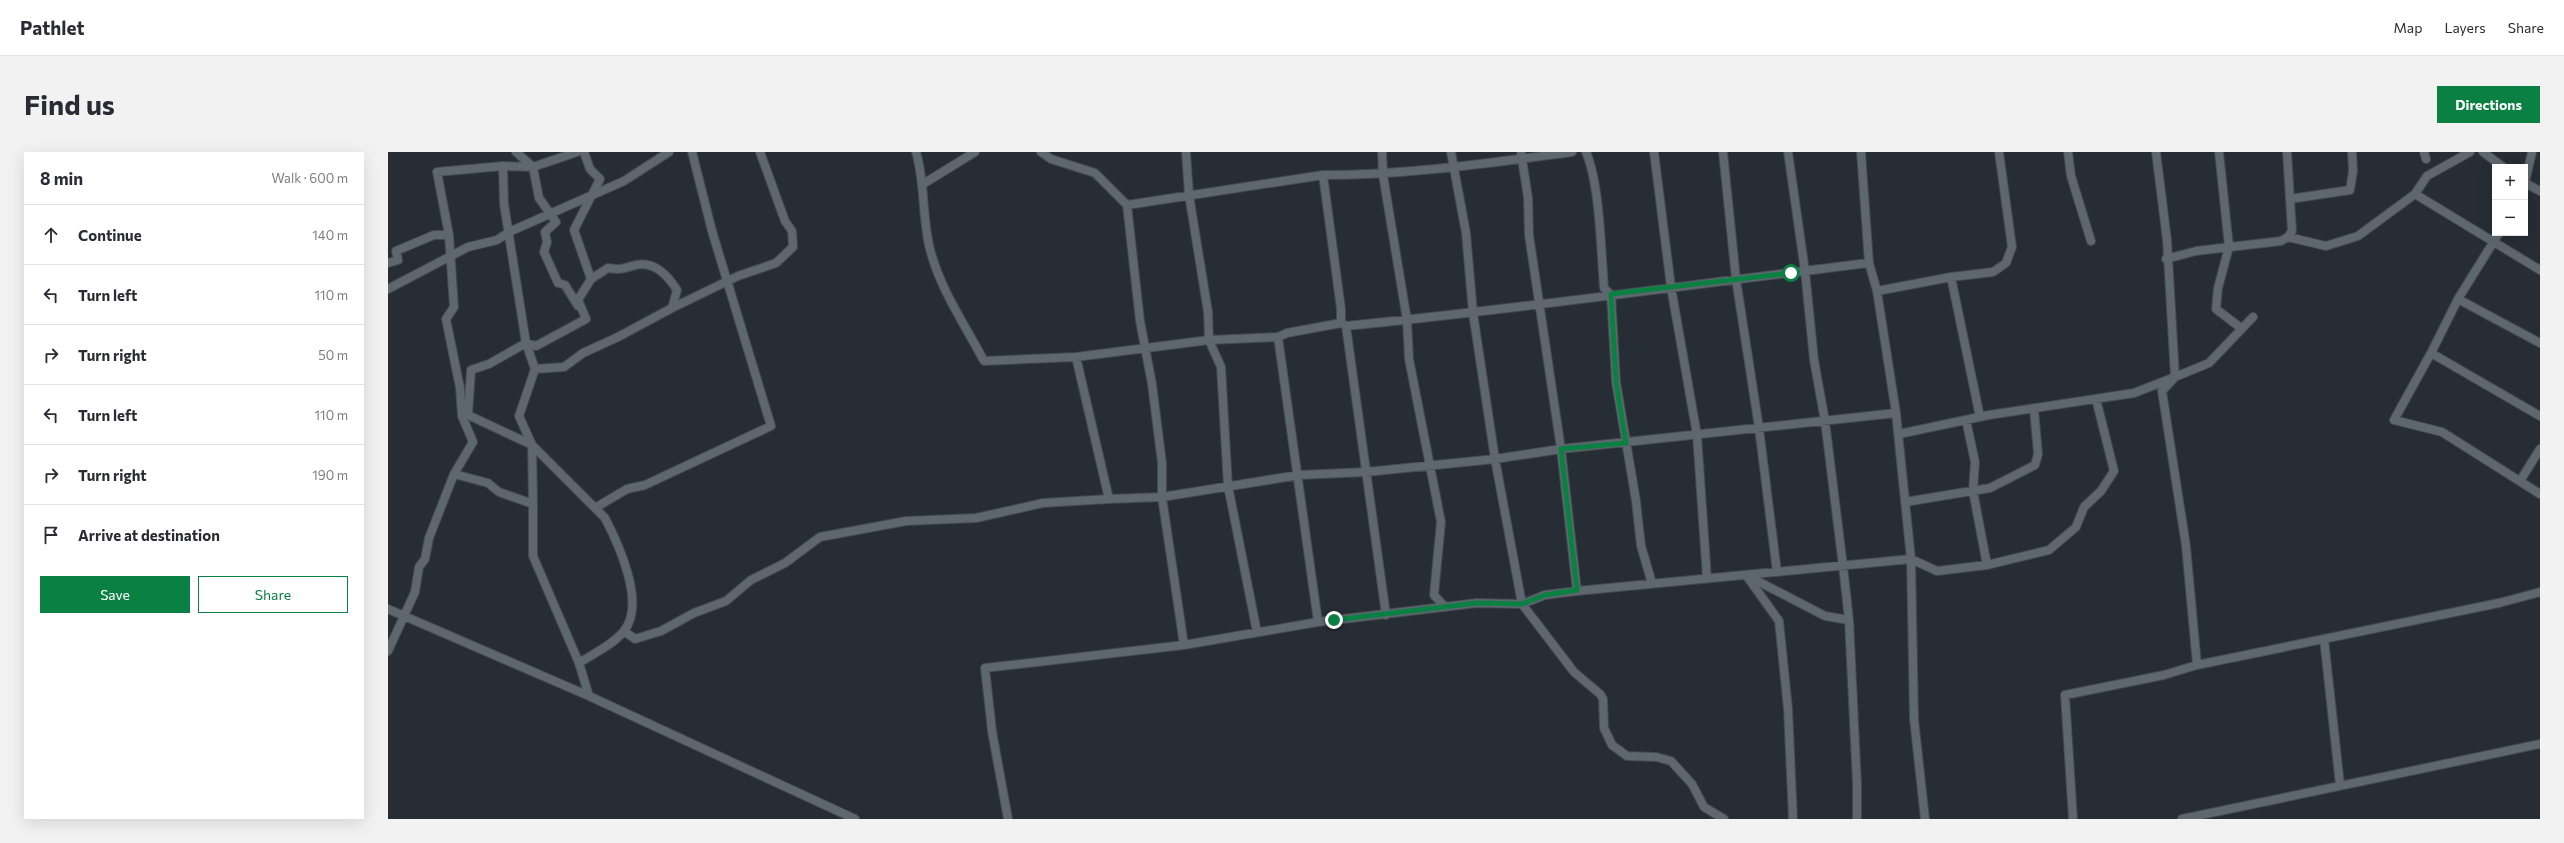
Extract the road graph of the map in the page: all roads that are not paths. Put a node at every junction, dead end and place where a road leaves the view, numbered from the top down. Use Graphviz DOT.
graph roads {
  1 [pos="516,152"];
  2 [pos="577,152"];
  3 [pos="584,152"];
  4 [pos="669,152"];
  5 [pos="692,152"];
  6 [pos="760,152"];
  7 [pos="916,152"];
  8 [pos="975,152"];
  9 [pos="1041,152"];
  10 [pos="1186,152"];
  11 [pos="1382,152"];
  12 [pos="1451,152"];
  13 [pos="1572,152"];
  14 [pos="1586,152"];
  15 [pos="1654,152"];
  16 [pos="1723,152"];
  17 [pos="1788,152"];
  18 [pos="1860,152"];
  19 [pos="2000,152"];
  20 [pos="2068,152"];
  21 [pos="2156,152"];
  22 [pos="2219,152"];
  23 [pos="2287,152"];
  24 [pos="2352,152"];
  25 [pos="2470,152"];
  26 [pos="2483,152"];
  27 [pos="2532,152"];
  28 [pos="1522,155"];
  29 [pos="2499,164"];
  30 [pos="503,166"];
  31 [pos="533,167"];
  32 [pos="1452,168"];
  33 [pos="2528,170"];
  34 [pos="1323,175"];
  35 [pos="1383,175"];
  36 [pos="923,184"];
  37 [pos="2528,185"];
  38 [pos="2540,191"];
  39 [pos="2415,194"];
  40 [pos="591,195"];
  41 [pos="1190,195"];
  42 [pos="2290,199"];
  43 [pos="1127,204"];
  44 [pos="550,213"];
  45 [pos="509,232"];
  46 [pos="449,235"];
  47 [pos="2497,236"];
  48 [pos="2288,237"];
  49 [pos="2091,241"];
  50 [pos="2494,242"];
  51 [pos="2229,247"];
  52 [pos="450,257"];
  53 [pos="2166,259"];
  54 [pos="388,263"];
  55 [pos="1869,263"];
  56 [pos="2540,270"];
  57 [pos="1805,271"];
  58 [pos="1951,277"];
  59 [pos="592,279"];
  60 [pos="1736,279"];
  61 [pos="726,281"];
  62 [pos="1671,287"];
  63 [pos="388,289"];
  64 [pos="1877,291"];
  65 [pos="1611,294"];
  66 [pos="2458,299"];
  67 [pos="1540,303"];
  68 [pos="672,308"];
  69 [pos="1473,313"];
  70 [pos="2253,317"];
  71 [pos="586,319"];
  72 [pos="1407,320"];
  73 [pos="1343,324"];
  74 [pos="2241,328"];
  75 [pos="1278,337"];
  76 [pos="1209,340"];
  77 [pos="526,343"];
  78 [pos="2540,343"];
  79 [pos="1146,348"];
  80 [pos="2431,353"];
  81 [pos="1076,357"];
  82 [pos="535,369"];
  83 [pos="2175,377"];
  84 [pos="2096,399"];
  85 [pos="2034,408"];
  86 [pos="1896,413"];
  87 [pos="465,415"];
  88 [pos="2540,416"];
  89 [pos="1980,417"];
  90 [pos="1966,420"];
  91 [pos="1825,421"];
  92 [pos="1759,428"];
  93 [pos="1899,434"];
  94 [pos="1697,435"];
  95 [pos="1626,443"];
  96 [pos="532,445"];
  97 [pos="1561,449"];
  98 [pos="2540,449"];
  99 [pos="1495,459"];
  100 [pos="1430,465"];
  101 [pos="1366,472"];
  102 [pos="454,474"];
  103 [pos="1299,475"];
  104 [pos="2520,481"];
  105 [pos="1228,486"];
  106 [pos="1973,491"];
  107 [pos="2540,494"];
  108 [pos="1162,497"];
  109 [pos="1109,499"];
  110 [pos="1905,502"];
  111 [pos="533,504"];
  112 [pos="596,508"];
  113 [pos="1911,559"];
  114 [pos="1987,565"];
  115 [pos="1843,566"];
  116 [pos="1777,572"];
  117 [pos="1746,575"];
  118 [pos="1707,578"];
  119 [pos="1652,583"];
  120 [pos="1577,590"];
  121 [pos="2540,592"];
  122 [pos="1522,604"];
  123 [pos="1445,607"];
  124 [pos="388,609"];
  125 [pos="1386,615"];
  126 [pos="404,616"];
  127 [pos="1849,620"];
  128 [pos="1318,622"];
  129 [pos="624,631"];
  130 [pos="1258,632"];
  131 [pos="2324,639"];
  132 [pos="1184,645"];
  133 [pos="388,651"];
  134 [pos="579,663"];
  135 [pos="2197,665"];
  136 [pos="589,696"];
  137 [pos="2540,744"];
  138 [pos="2340,785"];
  139 [pos="2211,816"];
  140 [pos="855,819"];
  141 [pos="1008,819"];
  142 [pos="1724,819"];
  143 [pos="1793,819"];
  144 [pos="1857,819"];
  145 [pos="1925,819"];
  146 [pos="2073,819"];
  147 [pos="2182,819"];
  1 -- 31 [label="street"];
  2 -- 31 [label="street"];
  3 -- 40 [label="street"];
  4 -- 40 [label="street"];
  5 -- 61 [label="street"];
  6 -- 61 [label="street"];
  7 -- 36 [label="street"];
  8 -- 36 [label="street"];
  9 -- 43 [label="street"];
  10 -- 41 [label="street"];
  11 -- 35 [label="street"];
  12 -- 32 [label="street"];
  13 -- 28 [label="street"];
  14 -- 65 [label="street"];
  15 -- 62 [label="street"];
  16 -- 60 [label="street"];
  17 -- 57 [label="street"];
  18 -- 55 [label="street"];
  19 -- 58 [label="street"];
  20 -- 49 [label="street"];
  21 -- 53 [label="street"];
  22 -- 51 [label="street"];
  23 -- 42 [label="street"];
  24 -- 42 [label="street"];
  25 -- 39 [label="street"];
  26 -- 29 [label="street"];
  27 -- 33 [label="street"];
  28 -- 32 [label="street"];
  28 -- 67 [label="street"];
  30 -- 31 [label="street"];
  30 -- 45 [label="street"];
  30 -- 46 [label="street"];
  31 -- 44 [label="street"];
  32 -- 35 [label="street"];
  32 -- 69 [label="street"];
  34 -- 35 [label="street"];
  34 -- 41 [label="street"];
  34 -- 73 [label="street"];
  35 -- 72 [label="street"];
  36 -- 81 [label="street"];
  37 -- 38 [label="street"];
  39 -- 48 [label="street"];
  39 -- 50 [label="street"];
  40 -- 44 [label="street"];
  40 -- 59 [label="street"];
  41 -- 43 [label="street"];
  41 -- 76 [label="street"];
  42 -- 48 [label="street"];
  43 -- 79 [label="street"];
  44 -- 45 [label="street"];
  44 -- 71 [label="street"];
  45 -- 52 [label="street"];
  45 -- 77 [label="street"];
  46 -- 52 [label="street"];
  46 -- 54 [label="street"];
  47 -- 50 [label="street"];
  48 -- 51 [label="street"];
  50 -- 56 [label="street"];
  50 -- 66 [label="street"];
  51 -- 53 [label="street"];
  51 -- 74 [label="street"];
  52 -- 63 [label="street"];
  52 -- 87 [label="street"];
  53 -- 83 [label="street"];
  55 -- 57 [label="street"];
  55 -- 64 [label="street"];
  57 -- 60 [label="street"];
  57 -- 91 [label="street"];
  58 -- 64 [label="street"];
  58 -- 89 [label="street"];
  59 -- 68 [label="street"];
  59 -- 71 [label="street"];
  60 -- 62 [label="street"];
  60 -- 92 [label="street"];
  61 -- 68 [label="street"];
  61 -- 112 [label="street"];
  62 -- 65 [label="street"];
  62 -- 94 [label="street"];
  64 -- 86 [label="street"];
  65 -- 67 [label="street"];
  65 -- 95 [label="street"];
  66 -- 78 [label="street"];
  66 -- 80 [label="street"];
  67 -- 69 [label="street"];
  67 -- 97 [label="street"];
  68 -- 82 [label="street"];
  69 -- 72 [label="street"];
  69 -- 99 [label="street"];
  70 -- 74 [label="street"];
  71 -- 77 [label="street"];
  72 -- 73 [label="street"];
  72 -- 100 [label="street"];
  73 -- 75 [label="street"];
  73 -- 101 [label="street"];
  74 -- 83 [label="street"];
  75 -- 76 [label="street"];
  75 -- 103 [label="street"];
  76 -- 79 [label="street"];
  76 -- 105 [label="street"];
  77 -- 82 [label="street"];
  77 -- 87 [label="street"];
  79 -- 81 [label="street"];
  79 -- 108 [label="street"];
  80 -- 88 [label="street"];
  80 -- 104 [label="street"];
  81 -- 109 [label="street"];
  82 -- 96 [label="street"];
  83 -- 84 [label="street"];
  83 -- 135 [label="street"];
  84 -- 85 [label="street"];
  84 -- 114 [label="street"];
  85 -- 89 [label="street"];
  85 -- 106 [label="street"];
  86 -- 91 [label="street"];
  86 -- 93 [label="street"];
  87 -- 96 [label="street"];
  87 -- 102 [label="street"];
  89 -- 90 [label="street"];
  90 -- 93 [label="street"];
  90 -- 106 [label="street"];
  91 -- 92 [label="street"];
  91 -- 115 [label="street"];
  92 -- 94 [label="street"];
  92 -- 116 [label="street"];
  93 -- 110 [label="street"];
  94 -- 95 [label="street"];
  94 -- 118 [label="street"];
  95 -- 97 [label="street"];
  95 -- 119 [label="street"];
  96 -- 111 [label="street"];
  96 -- 112 [label="street"];
  97 -- 99 [label="street"];
  97 -- 120 [label="street"];
  98 -- 104 [label="street"];
  99 -- 100 [label="street"];
  99 -- 122 [label="street"];
  100 -- 101 [label="street"];
  100 -- 123 [label="street"];
  101 -- 103 [label="street"];
  101 -- 125 [label="street"];
  102 -- 111 [label="street"];
  102 -- 126 [label="street"];
  103 -- 105 [label="street"];
  103 -- 128 [label="street"];
  104 -- 107 [label="street"];
  105 -- 108 [label="street"];
  105 -- 130 [label="street"];
  106 -- 110 [label="street"];
  106 -- 114 [label="street"];
  108 -- 109 [label="street"];
  108 -- 132 [label="street"];
  109 -- 129 [label="street"];
  110 -- 113 [label="street"];
  111 -- 134 [label="street"];
  112 -- 129 [label="street"];
  113 -- 114 [label="street"];
  113 -- 115 [label="street"];
  113 -- 145 [label="street"];
  115 -- 116 [label="street"];
  115 -- 127 [label="street"];
  116 -- 117 [label="street"];
  117 -- 118 [label="street"];
  117 -- 127 [label="street"];
  117 -- 143 [label="street"];
  118 -- 119 [label="street"];
  119 -- 120 [label="street"];
  120 -- 122 [label="street"];
  121 -- 131 [label="street"];
  122 -- 123 [label="street"];
  122 -- 142 [label="street"];
  123 -- 125 [label="street"];
  124 -- 126 [label="street"];
  125 -- 128 [label="street"];
  126 -- 133 [label="street"];
  126 -- 136 [label="street"];
  127 -- 144 [label="street"];
  128 -- 130 [label="street"];
  129 -- 134 [label="street"];
  130 -- 132 [label="street"];
  131 -- 135 [label="street"];
  131 -- 138 [label="street"];
  132 -- 141 [label="street"];
  134 -- 136 [label="street"];
  135 -- 146 [label="street"];
  136 -- 140 [label="street"];
  137 -- 138 [label="street"];
  138 -- 139 [label="street"];
  139 -- 147 [label="street"];
}
